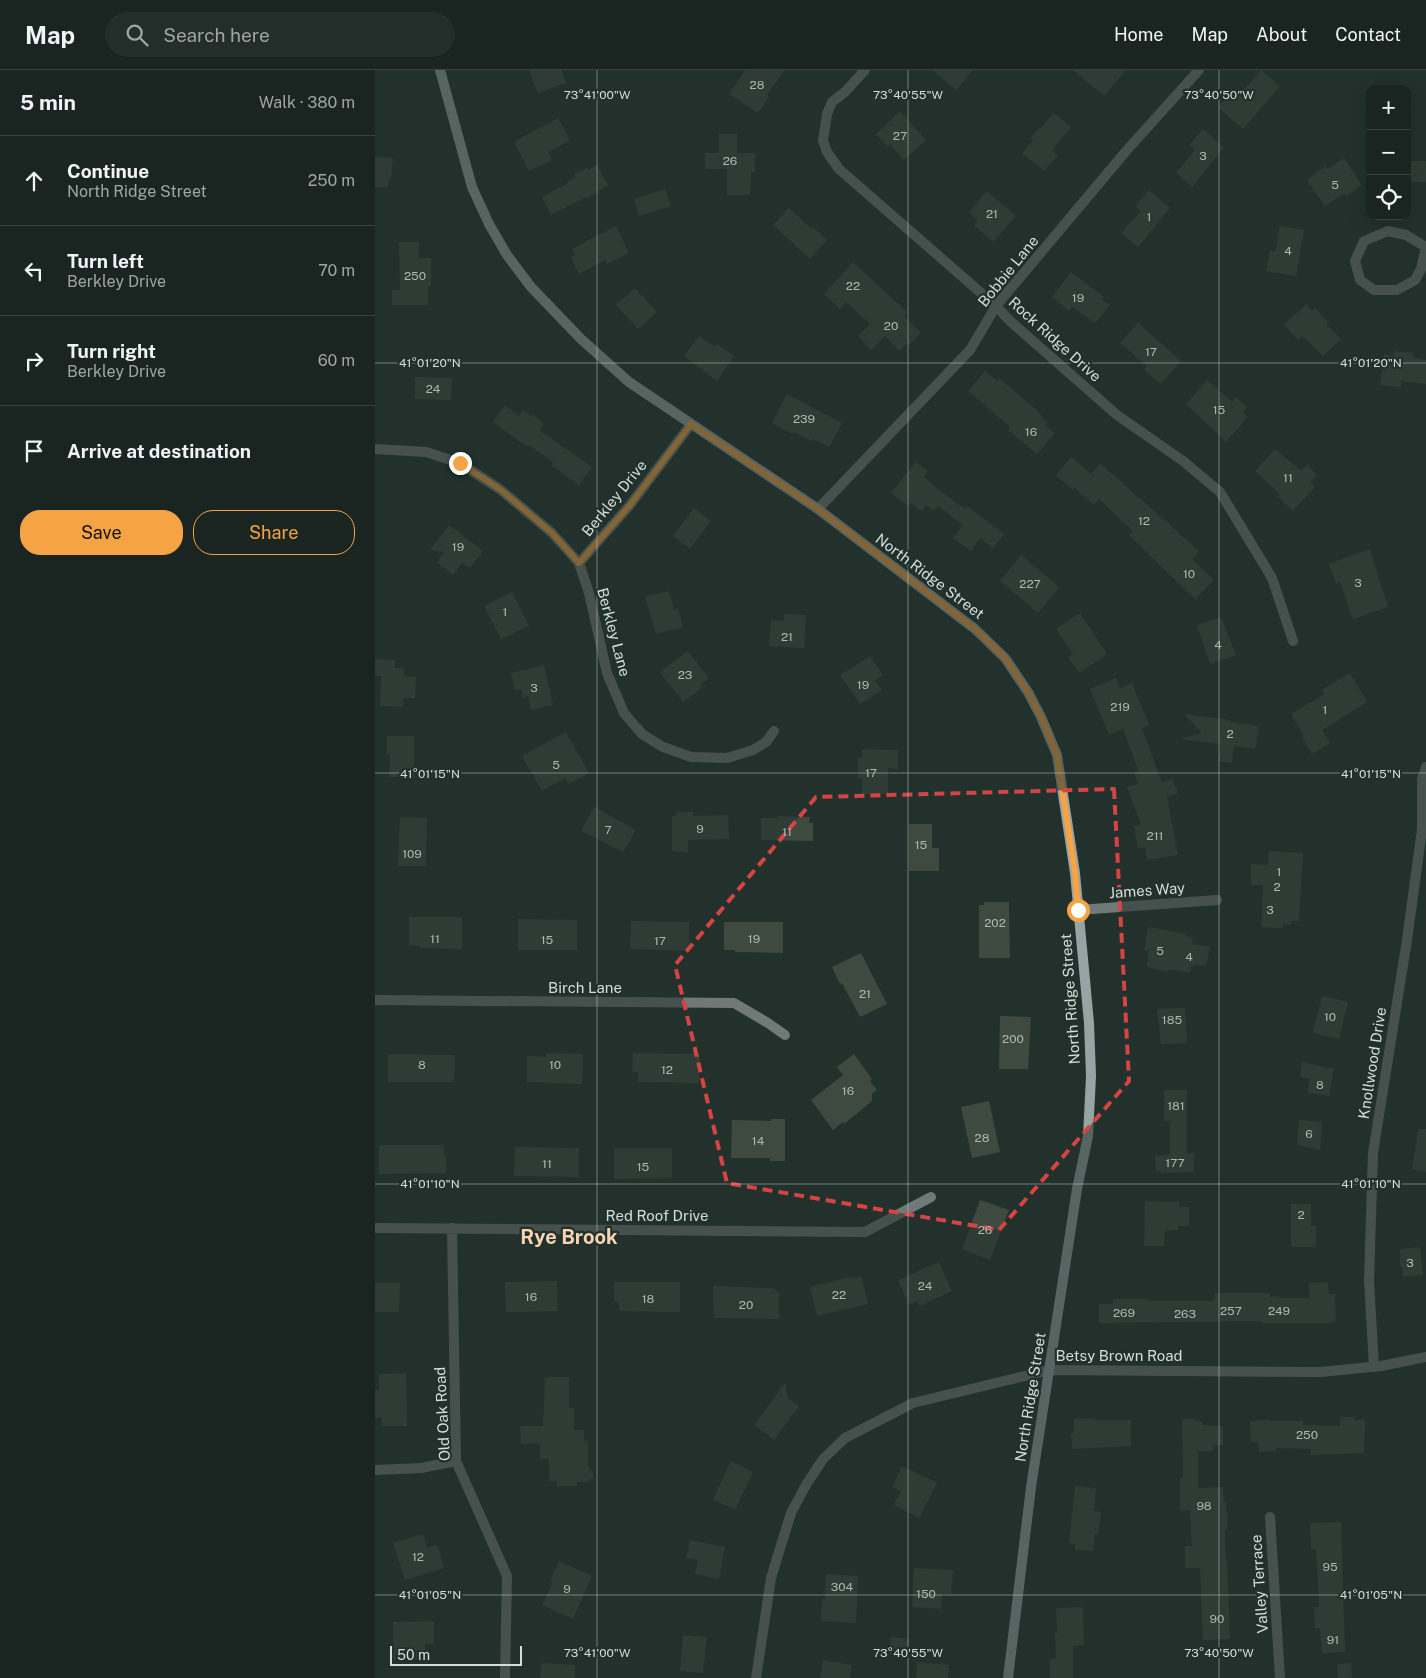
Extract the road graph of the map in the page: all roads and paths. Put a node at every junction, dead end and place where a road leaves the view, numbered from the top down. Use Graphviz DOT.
graph roads {
  1 [pos="865,70"];
  2 [pos="1199,70"];
  3 [pos="439,71"];
  4 [pos="1426,247"];
  5 [pos="996,306"];
  6 [pos="691,424"];
  7 [pos="375,449"];
  8 [pos="818,509"];
  9 [pos="579,563"];
  10 [pos="1293,640"];
  11 [pos="774,731"];
  12 [pos="1426,767"];
  13 [pos="1217,900"];
  14 [pos="1078,910"];
  15 [pos="375,1000"];
  16 [pos="785,1035"];
  17 [pos="931,1197"];
  18 [pos="375,1228"];
  19 [pos="452,1228"];
  20 [pos="1426,1357"];
  21 [pos="1374,1366"];
  22 [pos="1049,1370"];
  23 [pos="456,1461"];
  24 [pos="375,1470"];
  25 [pos="1270,1517"];
  26 [pos="505,1678"];
  27 [pos="755,1678"];
  28 [pos="1008,1678"];
  29 [pos="1280,1678"];
  1 -- 5 [label="street, Rock Ridge Drive"];
  2 -- 5 [label="street, Bobbie Lane"];
  3 -- 6 [label="street, North Ridge Street"];
  4 -- 4 [label="street"];
  5 -- 8 [label="street, Bobbie Lane"];
  5 -- 10 [label="street, Rock Ridge Drive"];
  6 -- 8 [label="street, North Ridge Street"];
  6 -- 9 [label="street, Berkley Drive"];
  7 -- 9 [label="street, Berkley Drive"];
  8 -- 14 [label="street, North Ridge Street"];
  9 -- 11 [label="street, Berkley Lane"];
  12 -- 21 [label="street, Knollwood Drive"];
  13 -- 14 [label="street, James Way"];
  14 -- 22 [label="street, North Ridge Street"];
  15 -- 16 [label="street, Birch Lane"];
  17 -- 19 [label="street, Red Roof Drive"];
  18 -- 19 [label="street, Red Roof Drive"];
  19 -- 23 [label="street, Old Oak Road"];
  20 -- 21 [label="street, Betsy Brown Road"];
  21 -- 22 [label="street, Betsy Brown Road"];
  22 -- 27 [label="street, Betsy Brown Road"];
  22 -- 28 [label="street, North Ridge Street"];
  23 -- 24 [label="street"];
  23 -- 26 [label="street, Old Oak Road"];
  25 -- 29 [label="street, Valley Terrace"];
}
